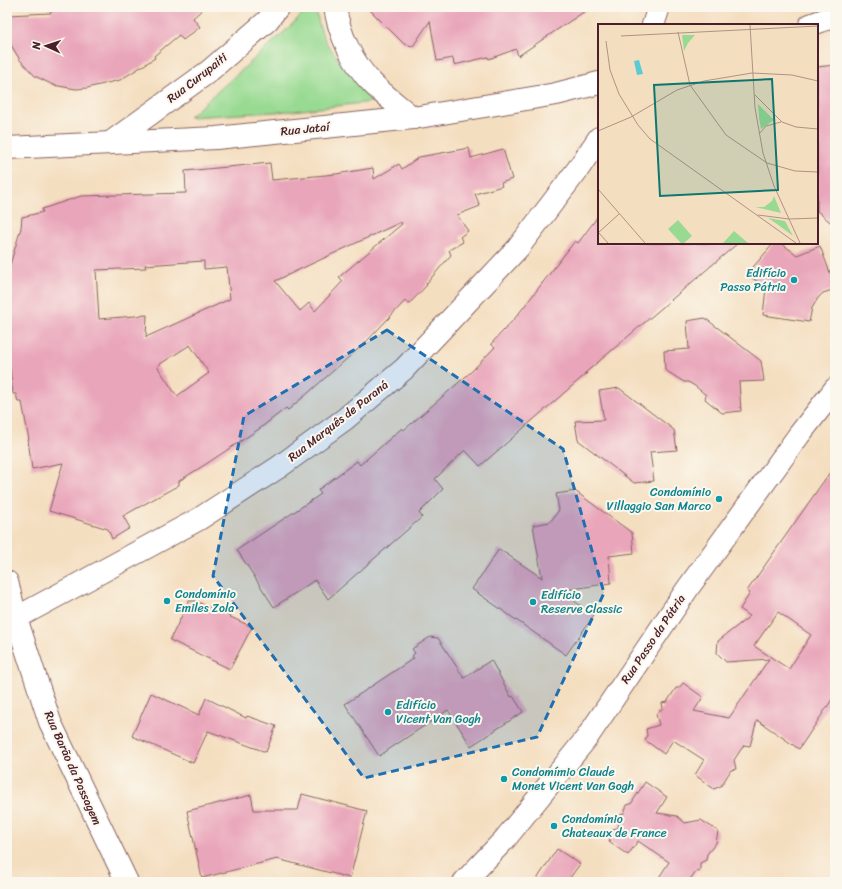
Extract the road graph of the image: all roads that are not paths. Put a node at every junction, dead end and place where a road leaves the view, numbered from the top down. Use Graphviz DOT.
graph roads {
  1 [pos="278,7"];
  2 [pos="335,7"];
  3 [pos="659,7"];
  4 [pos="835,16"];
  5 [pos="653,24"];
  6 [pos="813,24"];
  7 [pos="598,83"];
  8 [pos="413,118"];
  9 [pos="598,139"];
  10 [pos="110,143"];
  11 [pos="7,148"];
  12 [pos="835,389"];
  13 [pos="7,582"];
  14 [pos="12,620"];
  15 [pos="127,882"];
  16 [pos="464,882"];
  1 -- 10 [label="street, Rua Curupaiti"];
  2 -- 8 [label="street"];
  3 -- 5 [label="street"];
  4 -- 6 [label="street"];
  7 -- 8 [label="street, Rua Jataí"];
  8 -- 10 [label="street, Rua Jataí"];
  9 -- 14 [label="street, Rua Marquês de Paraná"];
  10 -- 11 [label="street, Rua Jataí"];
  12 -- 16 [label="street, Rua Passo da Pátria"];
  13 -- 14 [label="street, Rua Barão da Passagem"];
  14 -- 15 [label="street, Rua Barão da Passagem"];
}
